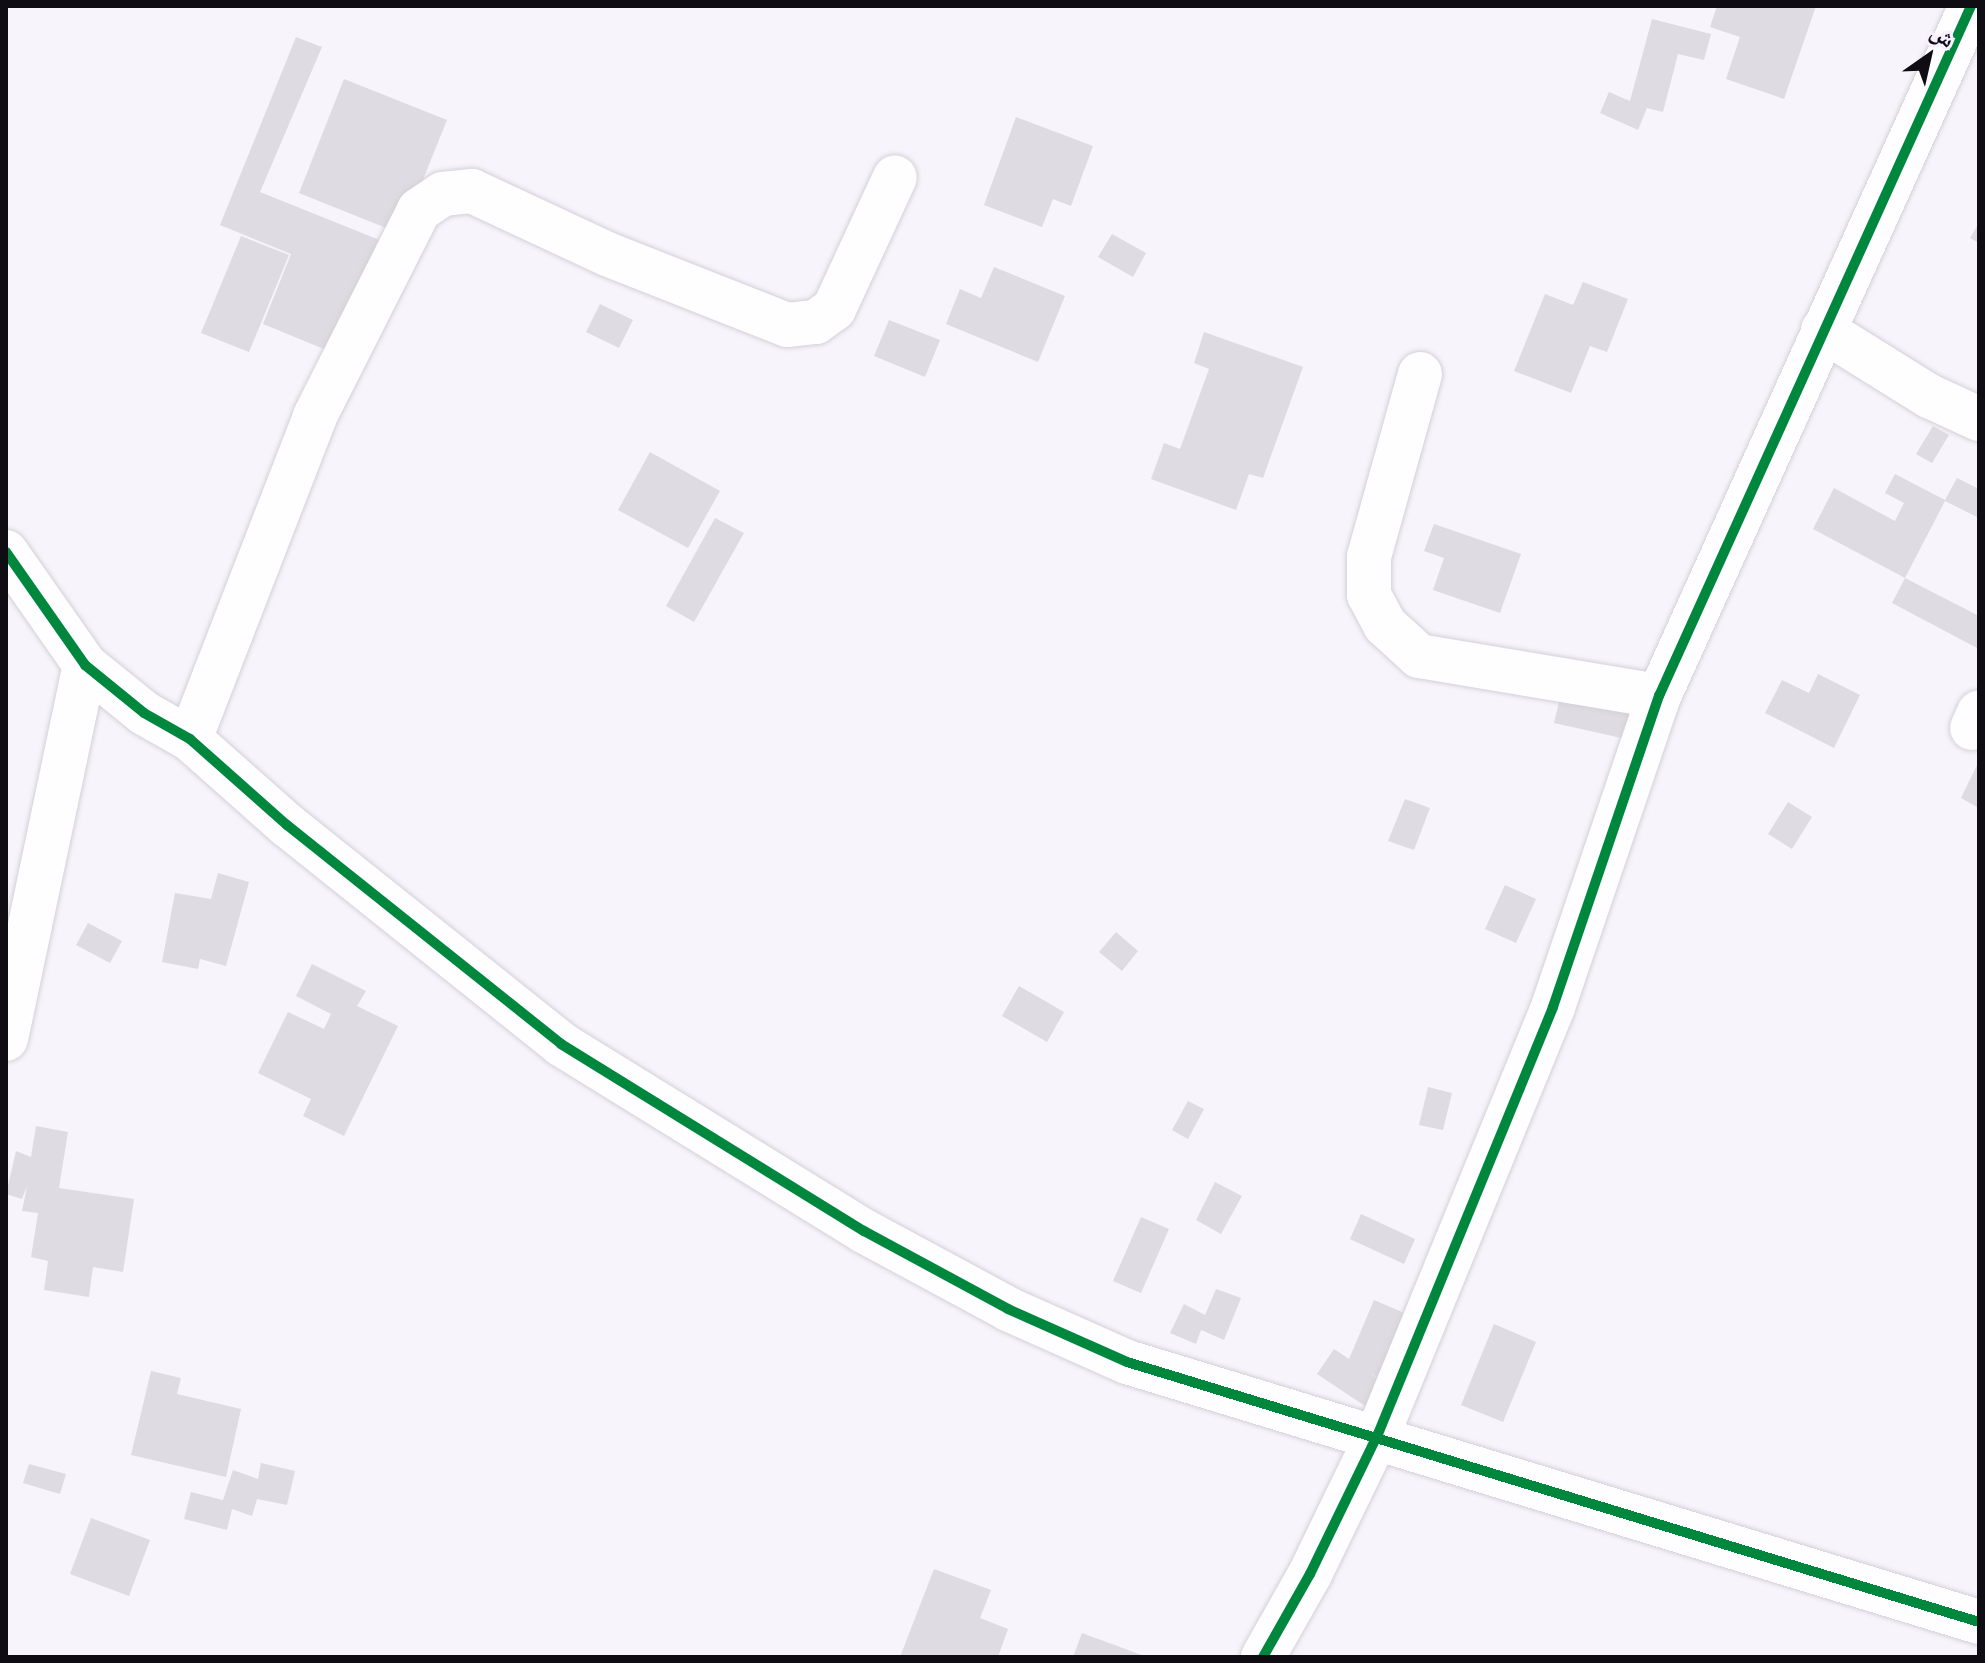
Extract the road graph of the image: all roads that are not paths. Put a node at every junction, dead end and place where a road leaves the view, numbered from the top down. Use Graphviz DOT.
graph roads {
  1 [pos="1971,6"];
  2 [pos="895,177"];
  3 [pos="1823,330"];
  4 [pos="1420,374"];
  5 [pos="1979,419"];
  6 [pos="6,552"];
  7 [pos="85,665"];
  8 [pos="1659,696"];
  9 [pos="190,739"];
  10 [pos="6,1039"];
  11 [pos="1378,1434"];
  12 [pos="1979,1622"];
  13 [pos="1263,1657"];
  1 -- 3 [label="street"];
  2 -- 9 [label="street"];
  3 -- 5 [label="street"];
  3 -- 8 [label="street"];
  4 -- 8 [label="street"];
  6 -- 7 [label="street"];
  7 -- 9 [label="street"];
  7 -- 10 [label="street"];
  8 -- 11 [label="street"];
  9 -- 11 [label="street"];
  11 -- 12 [label="street"];
  11 -- 13 [label="street"];
}
